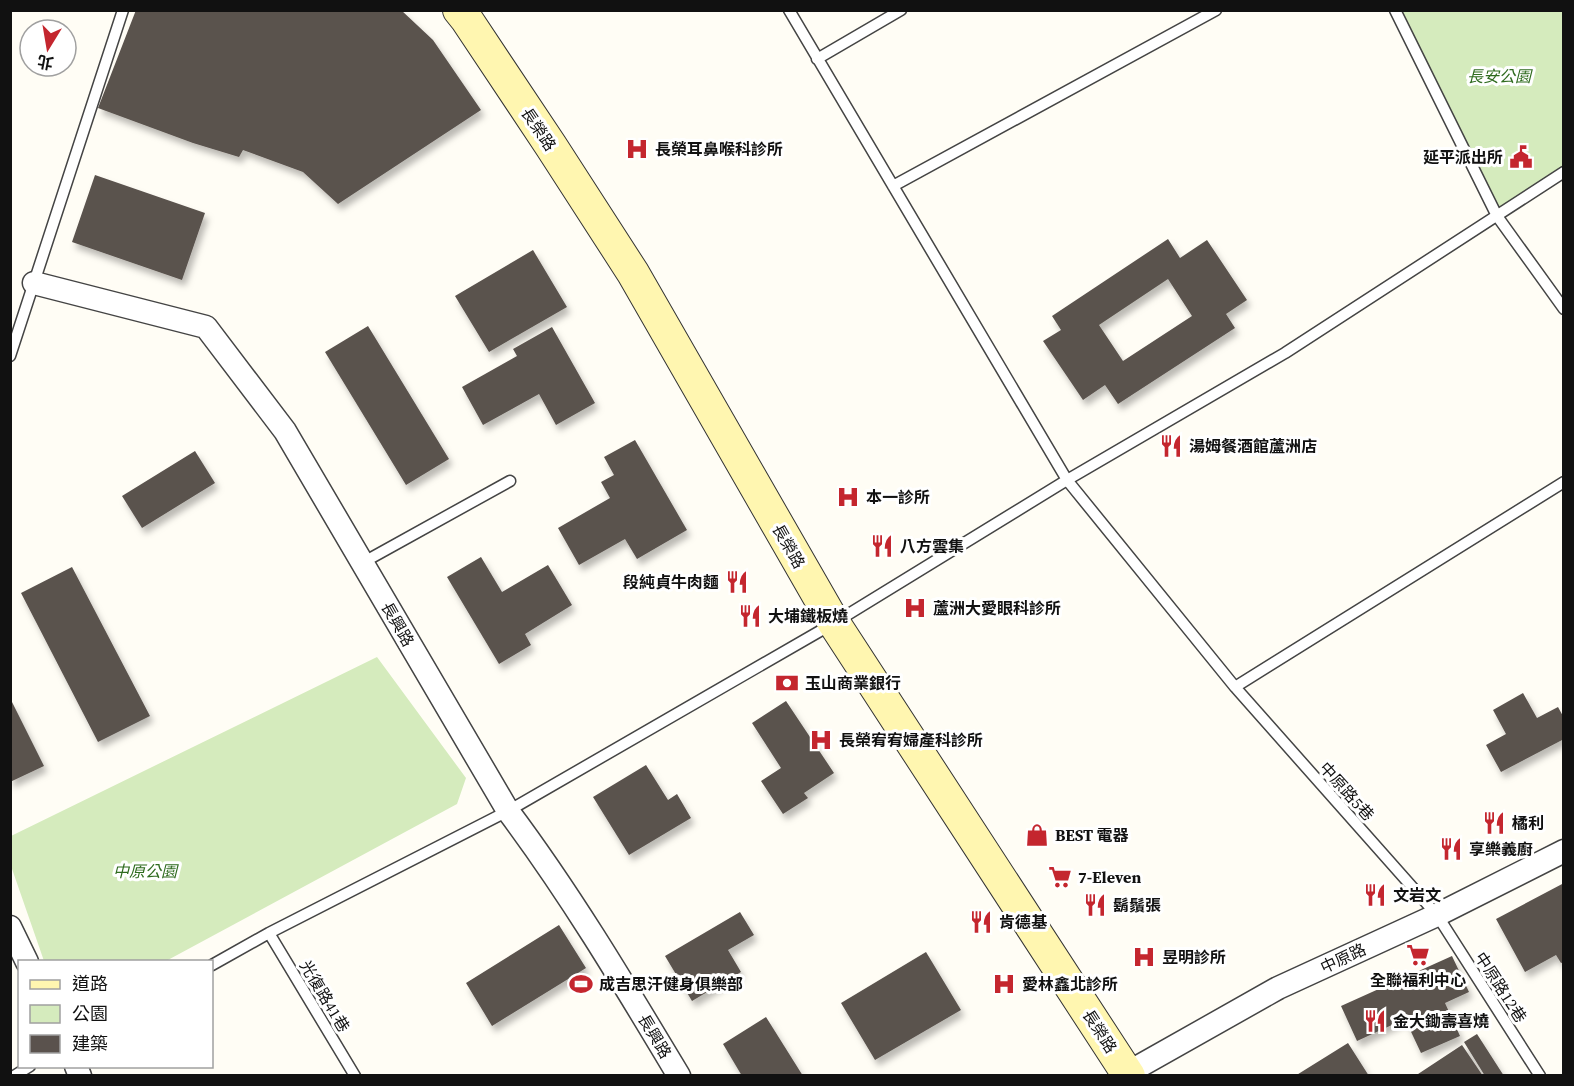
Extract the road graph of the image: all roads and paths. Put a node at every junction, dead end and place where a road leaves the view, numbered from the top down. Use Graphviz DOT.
graph roads {
  1 [pos="123,10"];
  2 [pos="459,10"];
  3 [pos="789,10"];
  4 [pos="902,10"];
  5 [pos="1216,10"];
  6 [pos="1395,10"];
  7 [pos="817,59"];
  8 [pos="1563,172"];
  9 [pos="893,186"];
  10 [pos="1497,216"];
  11 [pos="34,283"];
  12 [pos="1563,309"];
  13 [pos="10,356"];
  14 [pos="1067,480"];
  15 [pos="510,481"];
  16 [pos="1563,482"];
  17 [pos="362,563"];
  18 [pos="834,623"];
  19 [pos="1235,687"];
  20 [pos="508,811"];
  21 [pos="1563,851"];
  22 [pos="1437,915"];
  23 [pos="10,927"];
  24 [pos="269,933"];
  25 [pos="26,960"];
  26 [pos="213,964"];
  27 [pos="27,1068"];
  28 [pos="1126,1075"];
  29 [pos="14,1076"];
  30 [pos="355,1076"];
  31 [pos="679,1076"];
  32 [pos="1540,1076"];
  1 -- 11 [label="lane"];
  2 -- 18 [label="street, 長榮路"];
  3 -- 7 [label="lane, 中原路5巷"];
  4 -- 7 [label="lane"];
  5 -- 9 [label="lane"];
  6 -- 10 [label="lane"];
  7 -- 9 [label="lane, 中原路5巷"];
  8 -- 10 [label="lane"];
  9 -- 14 [label="lane, 中原路5巷"];
  10 -- 12 [label="lane"];
  10 -- 14 [label="lane"];
  11 -- 13 [label="lane"];
  11 -- 17 [label="street, 長興路"];
  14 -- 18 [label="lane"];
  14 -- 19 [label="lane, 中原路5巷"];
  15 -- 17 [label="lane"];
  16 -- 19 [label="lane"];
  17 -- 20 [label="street, 長興路"];
  18 -- 20 [label="lane"];
  18 -- 28 [label="street, 長榮路"];
  19 -- 22 [label="lane, 中原路5巷"];
  20 -- 24 [label="lane"];
  20 -- 31 [label="street, 長興路"];
  21 -- 22 [label="street, 中原路"];
  22 -- 28 [label="street, 中原路"];
  22 -- 32 [label="lane, 中原路12巷"];
  23 -- 25 [label="street"];
  24 -- 26 [label="lane"];
  24 -- 30 [label="lane, 光復路41巷"];
  27 -- 29 [label="lane"];
}
